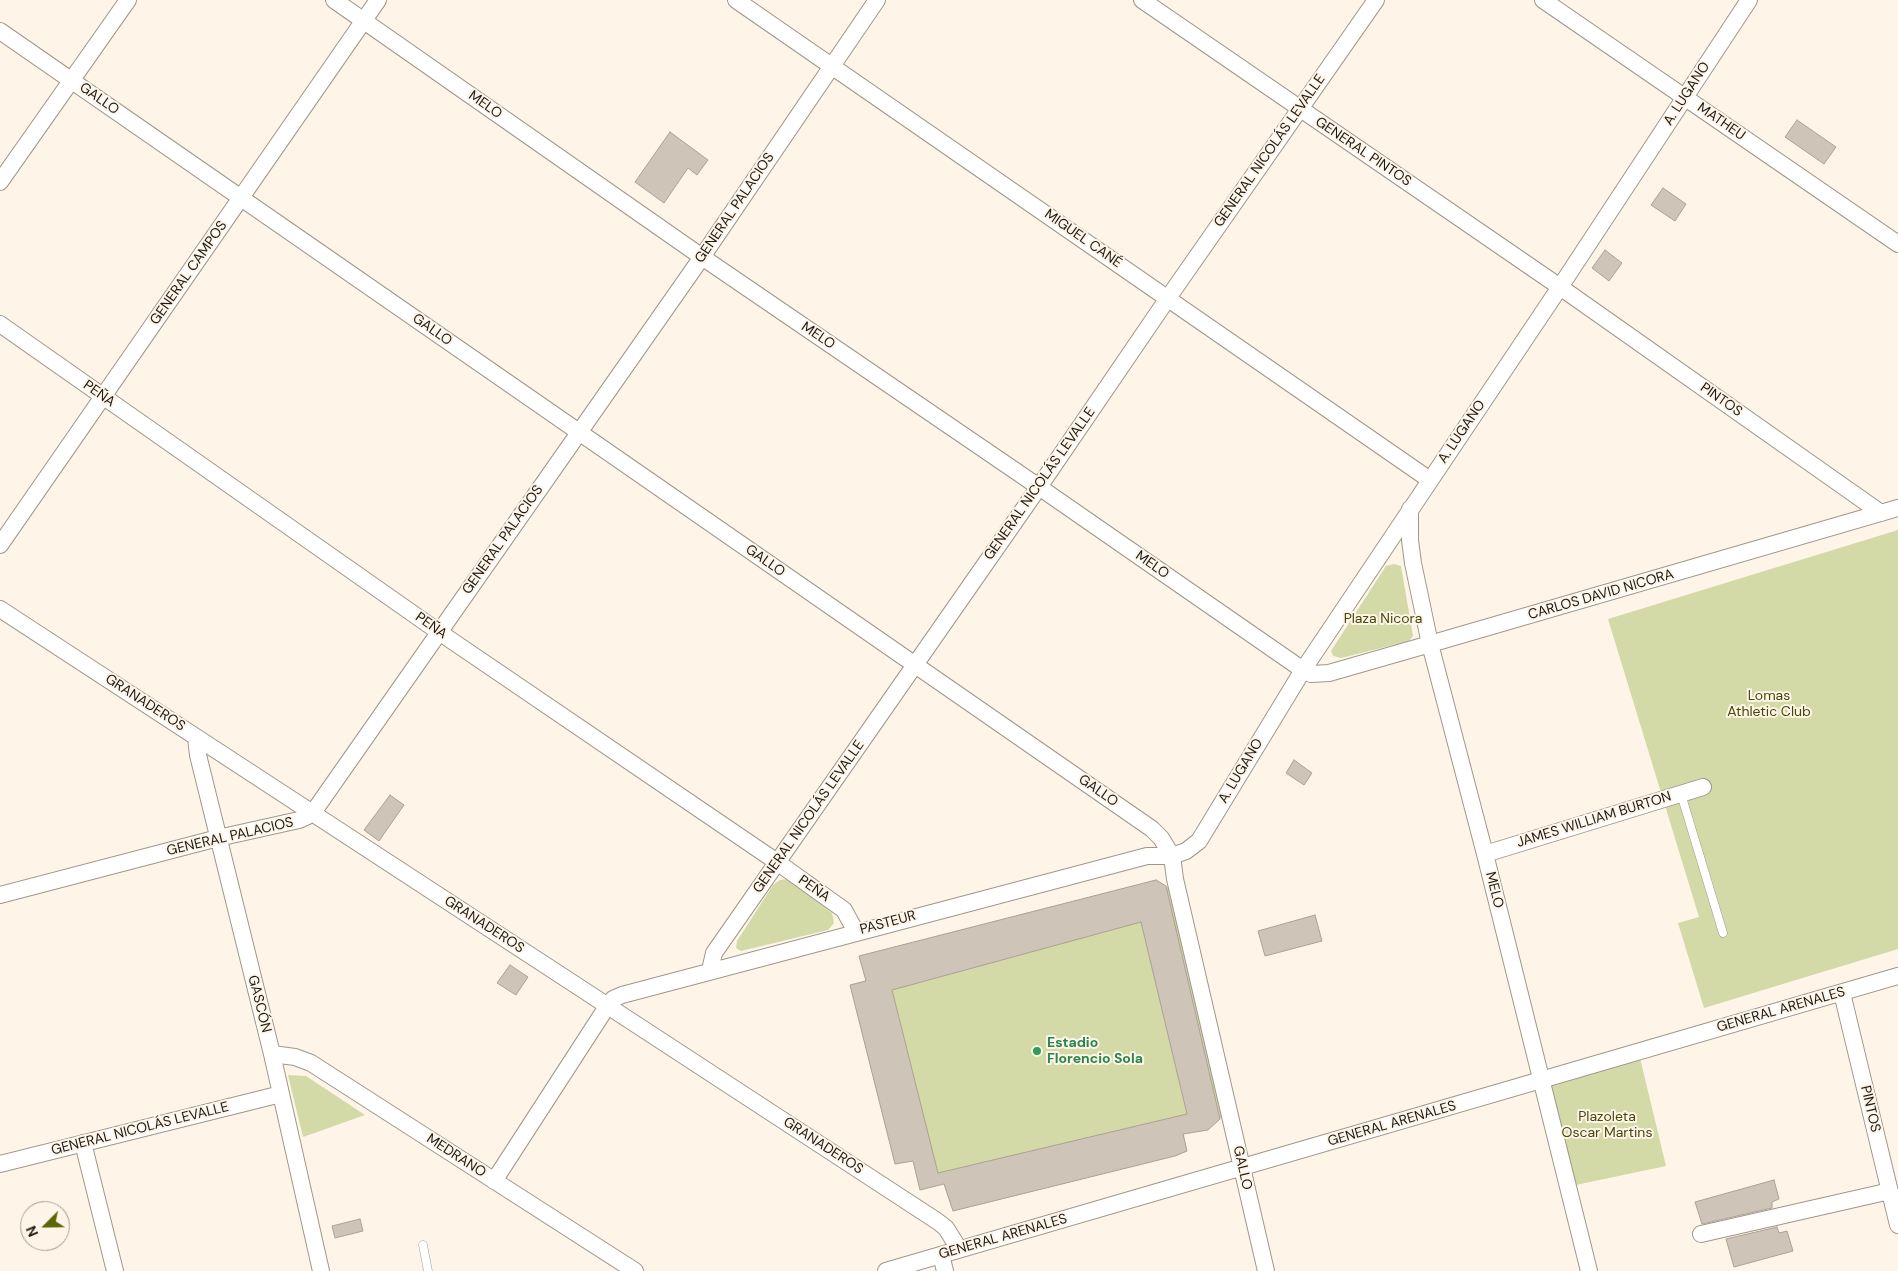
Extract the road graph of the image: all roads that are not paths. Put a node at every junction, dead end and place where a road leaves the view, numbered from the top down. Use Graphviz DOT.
graph roads {
  1 [pos="128,0"];
  2 [pos="334,0"];
  3 [pos="378,0"];
  4 [pos="736,0"];
  5 [pos="877,0"];
  6 [pos="1142,0"];
  7 [pos="1376,0"];
  8 [pos="1543,0"];
  9 [pos="1749,0"];
  10 [pos="364,20"];
  11 [pos="0,31"];
  12 [pos="831,66"];
  13 [pos="71,80"];
  14 [pos="1685,97"];
  15 [pos="1300,108"];
  16 [pos="0,182"];
  17 [pos="242,198"];
  18 [pos="1898,244"];
  19 [pos="702,256"];
  20 [pos="1560,287"];
  21 [pos="1168,298"];
  22 [pos="0,324"];
  23 [pos="103,397"];
  24 [pos="579,432"];
  25 [pos="1430,480"];
  26 [pos="1039,487"];
  27 [pos="1898,508"];
  28 [pos="1410,509"];
  29 [pos="1881,513"];
  30 [pos="0,545"];
  31 [pos="0,610"];
  32 [pos="439,632"];
  33 [pos="1430,644"];
  34 [pos="915,665"];
  35 [pos="1303,670"];
  36 [pos="196,737"];
  37 [pos="1703,787"];
  38 [pos="1681,794"];
  39 [pos="312,814"];
  40 [pos="218,838"];
  41 [pos="1485,854"];
  42 [pos="1172,856"];
  43 [pos="777,862"];
  44 [pos="0,895"];
  45 [pos="856,932"];
  46 [pos="1723,933"];
  47 [pos="710,970"];
  48 [pos="1898,976"];
  49 [pos="1842,992"];
  50 [pos="608,1005"];
  51 [pos="272,1054"];
  52 [pos="1542,1080"];
  53 [pos="281,1094"];
  54 [pos="83,1143"];
  55 [pos="0,1164"];
  56 [pos="1242,1168"];
  57 [pos="494,1180"];
  58 [pos="1892,1183"];
  59 [pos="1898,1225"];
  60 [pos="1701,1234"];
  61 [pos="422,1245"];
  62 [pos="959,1249"];
  63 [pos="943,1263"];
  64 [pos="116,1271"];
  65 [pos="321,1271"];
  66 [pos="428,1271"];
  67 [pos="635,1271"];
  68 [pos="886,1271"];
  69 [pos="1266,1271"];
  70 [pos="1589,1271"];
  1 -- 13 [label="street"];
  2 -- 10 [label="street, MELO"];
  3 -- 10 [label="street, GENERAL CAMPOS"];
  4 -- 12 [label="street, MIGUEL CANÉ"];
  5 -- 12 [label="street, GENERAL PALACIOS"];
  6 -- 15 [label="street, GENERAL PINTOS"];
  7 -- 15 [label="street, GENERAL NICOLÁS LEVALLE"];
  8 -- 14 [label="street, MATHEU"];
  9 -- 14 [label="street, A. LUGANO"];
  10 -- 17 [label="street, GENERAL CAMPOS"];
  10 -- 19 [label="street, MELO"];
  11 -- 13 [label="street, GALLO"];
  12 -- 19 [label="street, GENERAL PALACIOS"];
  12 -- 21 [label="street, MIGUEL CANÉ"];
  13 -- 16 [label="street"];
  13 -- 17 [label="street, GALLO"];
  14 -- 18 [label="street, MATHEU"];
  14 -- 20 [label="street, A. LUGANO"];
  15 -- 20 [label="street, GENERAL PINTOS"];
  15 -- 21 [label="street, GENERAL NICOLÁS LEVALLE"];
  17 -- 23 [label="street, GENERAL CAMPOS"];
  17 -- 24 [label="street, GALLO"];
  19 -- 24 [label="street, GENERAL PALACIOS"];
  19 -- 26 [label="street, MELO"];
  20 -- 25 [label="street, A. LUGANO"];
  20 -- 29 [label="street, PINTOS"];
  21 -- 25 [label="street, MIGUEL CANÉ"];
  21 -- 26 [label="street, GENERAL NICOLÁS LEVALLE"];
  22 -- 23 [label="street, PEÑA"];
  23 -- 30 [label="street, GENERAL CAMPOS"];
  23 -- 32 [label="street, PEÑA"];
  24 -- 32 [label="street, GENERAL PALACIOS"];
  24 -- 34 [label="street, GALLO"];
  25 -- 28 [label="street, A. LUGANO"];
  26 -- 34 [label="street, GENERAL NICOLÁS LEVALLE"];
  26 -- 35 [label="street, MELO"];
  27 -- 29 [label="street, CARLOS DAVID NICORA"];
  28 -- 33 [label="street, MELO"];
  28 -- 35 [label="street, A. LUGANO"];
  29 -- 33 [label="street, CARLOS DAVID NICORA"];
  31 -- 36 [label="street, GRANADEROS"];
  32 -- 39 [label="street, GENERAL PALACIOS"];
  32 -- 43 [label="street, PEÑA"];
  33 -- 35 [label="street, CARLOS DAVID NICORA"];
  33 -- 41 [label="street, MELO"];
  34 -- 42 [label="street, GALLO"];
  34 -- 43 [label="street, GENERAL NICOLÁS LEVALLE"];
  35 -- 42 [label="street, A. LUGANO"];
  36 -- 39 [label="street, GRANADEROS"];
  36 -- 40 [label="street, GASCÓN"];
  37 -- 38 [label="street, JAMES WILLIAM BURTON"];
  38 -- 41 [label="street, JAMES WILLIAM BURTON"];
  38 -- 46 [label="lane"];
  39 -- 40 [label="street, GENERAL PALACIOS"];
  39 -- 50 [label="street, GRANADEROS"];
  40 -- 44 [label="street, GENERAL PALACIOS"];
  40 -- 51 [label="street, GASCÓN"];
  41 -- 52 [label="street, MELO"];
  42 -- 45 [label="street, PASTEUR"];
  42 -- 56 [label="street, GALLO"];
  43 -- 45 [label="street, PEÑA"];
  43 -- 47 [label="street, GENERAL NICOLÁS LEVALLE"];
  45 -- 47 [label="street, PASTEUR"];
  47 -- 50 [label="street, PASTEUR"];
  48 -- 49 [label="street, GENERAL ARENALES"];
  49 -- 52 [label="street, GENERAL ARENALES"];
  49 -- 58 [label="street, PINTOS"];
  50 -- 57 [label="street"];
  50 -- 62 [label="street, GRANADEROS"];
  51 -- 53 [label="street, GASCÓN"];
  51 -- 57 [label="street, MEDRANO"];
  52 -- 56 [label="street, GENERAL ARENALES"];
  52 -- 70 [label="street, MELO"];
  53 -- 54 [label="street, GENERAL NICOLÁS LEVALLE"];
  53 -- 65 [label="street, GASCÓN"];
  54 -- 55 [label="street, GENERAL NICOLÁS LEVALLE"];
  54 -- 64 [label="street"];
  56 -- 62 [label="street, GENERAL ARENALES"];
  56 -- 69 [label="street, GALLO"];
  57 -- 67 [label="street, MEDRANO"];
  58 -- 59 [label="street, PINTOS"];
  58 -- 60 [label="street"];
  61 -- 66 [label="lane"];
  62 -- 63 [label="street, GENERAL ARENALES"];
  63 -- 68 [label="street, GENERAL ARENALES"];
}
